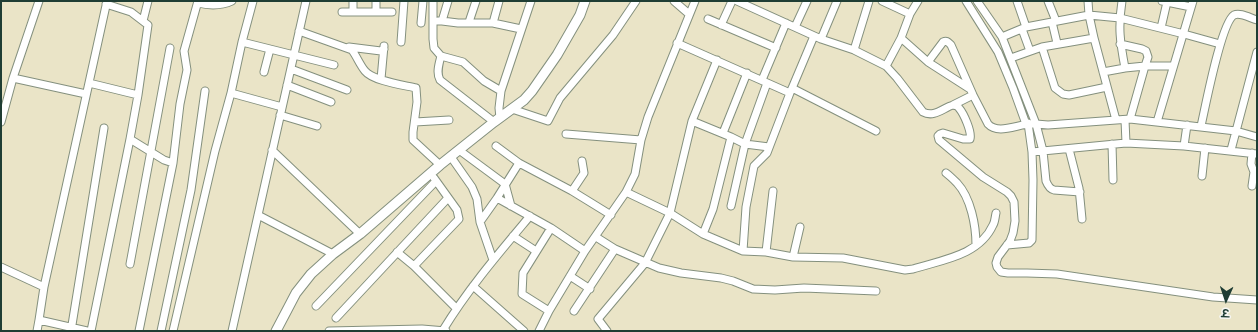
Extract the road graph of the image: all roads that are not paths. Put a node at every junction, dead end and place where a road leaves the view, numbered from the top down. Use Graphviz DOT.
graph roads {
  1 [pos="39,1"];
  2 [pos="148,1"];
  3 [pos="232,1"];
  4 [pos="253,1"];
  5 [pos="306,1"];
  6 [pos="353,1"];
  7 [pos="376,1"];
  8 [pos="404,1"];
  9 [pos="423,1"];
  10 [pos="433,1"];
  11 [pos="448,1"];
  12 [pos="476,1"];
  13 [pos="499,1"];
  14 [pos="531,1"];
  15 [pos="585,1"];
  16 [pos="636,1"];
  17 [pos="674,1"];
  18 [pos="695,1"];
  19 [pos="732,1"];
  20 [pos="737,1"];
  21 [pos="807,1"];
  22 [pos="837,1"];
  23 [pos="869,1"];
  24 [pos="882,1"];
  25 [pos="918,1"];
  26 [pos="966,1"];
  27 [pos="977,1"];
  28 [pos="1018,1"];
  29 [pos="1048,1"];
  30 [pos="1088,1"];
  31 [pos="1122,1"];
  32 [pos="107,2"];
  33 [pos="198,2"];
  34 [pos="1164,2"];
  35 [pos="1192,4"];
  36 [pos="342,12"];
  37 [pos="353,12"];
  38 [pos="376,12"];
  39 [pos="392,12"];
  40 [pos="689,14"];
  41 [pos="910,14"];
  42 [pos="1089,15"];
  43 [pos="983,18"];
  44 [pos="1120,18"];
  45 [pos="708,19"];
  46 [pos="434,20"];
  47 [pos="1257,20"];
  48 [pos="143,21"];
  49 [pos="442,21"];
  50 [pos="1054,21"];
  51 [pos="469,22"];
  52 [pos="422,23"];
  53 [pos="492,23"];
  54 [pos="786,23"];
  55 [pos="721,25"];
  56 [pos="795,27"];
  57 [pos="1024,28"];
  58 [pos="1161,28"];
  59 [pos="522,29"];
  60 [pos="299,31"];
  61 [pos="1184,34"];
  62 [pos="818,37"];
  63 [pos="1002,37"];
  64 [pos="901,38"];
  65 [pos="1094,38"];
  66 [pos="242,42"];
  67 [pos="401,42"];
  68 [pos="677,43"];
  69 [pos="1057,43"];
  70 [pos="1120,44"];
  71 [pos="1220,44"];
  72 [pos="341,46"];
  73 [pos="1042,46"];
  74 [pos="170,48"];
  75 [pos="776,48"];
  76 [pos="270,49"];
  77 [pos="854,50"];
  78 [pos="1030,51"];
  79 [pos="1257,52"];
  80 [pos="294,55"];
  81 [pos="441,56"];
  82 [pos="1011,58"];
  83 [pos="717,60"];
  84 [pos="928,62"];
  85 [pos="334,65"];
  86 [pos="886,66"];
  87 [pos="1145,66"];
  88 [pos="1173,66"];
  89 [pos="1125,68"];
  90 [pos="291,69"];
  91 [pos="1009,69"];
  92 [pos="264,72"];
  93 [pos="1103,72"];
  94 [pos="747,73"];
  95 [pos="13,78"];
  96 [pos="381,80"];
  97 [pos="765,81"];
  98 [pos="89,83"];
  99 [pos="287,85"];
  100 [pos="1017,86"];
  101 [pos="1107,87"];
  102 [pos="347,90"];
  103 [pos="791,90"];
  104 [pos="205,91"];
  105 [pos="501,92"];
  106 [pos="972,92"];
  107 [pos="231,93"];
  108 [pos="86,94"];
  109 [pos="138,95"];
  110 [pos="330,102"];
  111 [pos="953,105"];
  112 [pos="282,107"];
  113 [pos="512,109"];
  114 [pos="280,115"];
  115 [pos="1127,119"];
  116 [pos="449,120"];
  117 [pos="497,120"];
  118 [pos="1116,120"];
  119 [pos="692,121"];
  120 [pos="1,122"];
  121 [pos="415,122"];
  122 [pos="1157,122"];
  123 [pos="1027,123"];
  124 [pos="1036,124"];
  125 [pos="1187,125"];
  126 [pos="317,126"];
  127 [pos="1201,126"];
  128 [pos="104,128"];
  129 [pos="1236,130"];
  130 [pos="876,131"];
  131 [pos="723,133"];
  132 [pos="566,134"];
  133 [pos="731,137"];
  134 [pos="1257,137"];
  135 [pos="130,138"];
  136 [pos="641,140"];
  137 [pos="1126,143"];
  138 [pos="746,144"];
  139 [pos="1112,144"];
  140 [pos="496,146"];
  141 [pos="1184,146"];
  142 [pos="769,147"];
  143 [pos="1205,148"];
  144 [pos="1070,149"];
  145 [pos="272,150"];
  146 [pos="459,150"];
  147 [pos="1232,150"];
  148 [pos="152,152"];
  149 [pos="1032,152"];
  150 [pos="1043,152"];
  151 [pos="1254,153"];
  152 [pos="450,157"];
  153 [pos="582,161"];
  154 [pos="173,163"];
  155 [pos="519,163"];
  156 [pos="435,169"];
  157 [pos="946,173"];
  158 [pos="1202,176"];
  159 [pos="1113,180"];
  160 [pos="436,181"];
  161 [pos="506,184"];
  162 [pos="1252,186"];
  163 [pos="572,191"];
  164 [pos="773,191"];
  165 [pos="626,192"];
  166 [pos="1080,192"];
  167 [pos="448,198"];
  168 [pos="497,198"];
  169 [pos="511,206"];
  170 [pos="731,206"];
  171 [pos="670,213"];
  172 [pos="996,213"];
  173 [pos="258,215"];
  174 [pos="611,215"];
  175 [pos="530,216"];
  176 [pos="1082,219"];
  177 [pos="480,222"];
  178 [pos="800,227"];
  179 [pos="551,228"];
  180 [pos="360,234"];
  181 [pos="703,234"];
  182 [pos="513,236"];
  183 [pos="596,237"];
  184 [pos="976,245"];
  185 [pos="1007,245"];
  186 [pos="615,249"];
  187 [pos="536,251"];
  188 [pos="585,251"];
  189 [pos="743,251"];
  190 [pos="397,252"];
  191 [pos="766,252"];
  192 [pos="333,254"];
  193 [pos="793,257"];
  194 [pos="493,260"];
  195 [pos="645,263"];
  196 [pos="130,264"];
  197 [pos="1,266"];
  198 [pos="414,266"];
  199 [pos="570,276"];
  200 [pos="473,286"];
  201 [pos="44,287"];
  202 [pos="590,289"];
  203 [pos="876,291"];
  204 [pos="1257,300"];
  205 [pos="316,306"];
  206 [pos="456,308"];
  207 [pos="549,311"];
  208 [pos="574,311"];
  209 [pos="336,318"];
  210 [pos="39,320"];
  211 [pos="71,329"];
  212 [pos="277,330"];
  213 [pos="445,330"];
  214 [pos="37,331"];
  215 [pos="87,331"];
  216 [pos="92,331"];
  217 [pos="139,331"];
  218 [pos="162,331"];
  219 [pos="173,331"];
  220 [pos="232,331"];
  221 [pos="330,331"];
  222 [pos="524,331"];
  223 [pos="539,331"];
  224 [pos="607,331"];
  1 -- 95 [label="street"];
  2 -- 48 [label="street"];
  3 -- 33 [label="street"];
  4 -- 66 [label="street"];
  5 -- 60 [label="street"];
  6 -- 37 [label="street"];
  7 -- 38 [label="street"];
  8 -- 67 [label="street"];
  9 -- 52 [label="street"];
  10 -- 46 [label="street"];
  11 -- 49 [label="street"];
  12 -- 51 [label="street"];
  13 -- 53 [label="street"];
  14 -- 59 [label="street"];
  15 -- 113 [label="street"];
  16 -- 113 [label="street"];
  17 -- 40 [label="street"];
  18 -- 40 [label="street"];
  19 -- 55 [label="street"];
  20 -- 54 [label="street"];
  21 -- 56 [label="street"];
  22 -- 62 [label="street"];
  23 -- 77 [label="street"];
  24 -- 41 [label="street"];
  25 -- 41 [label="street"];
  26 -- 43 [label="street"];
  27 -- 43 [label="street"];
  28 -- 57 [label="street"];
  29 -- 50 [label="street"];
  30 -- 42 [label="street"];
  31 -- 44 [label="street"];
  32 -- 48 [label="street"];
  32 -- 98 [label="street"];
  33 -- 154 [label="street"];
  34 -- 35 [label="street"];
  34 -- 58 [label="street"];
  35 -- 61 [label="street"];
  36 -- 37 [label="street"];
  37 -- 38 [label="street"];
  38 -- 39 [label="street"];
  40 -- 68 [label="street"];
  41 -- 64 [label="street"];
  42 -- 44 [label="street"];
  42 -- 50 [label="street"];
  42 -- 65 [label="street"];
  43 -- 63 [label="street"];
  43 -- 91 [label="street"];
  44 -- 58 [label="street"];
  44 -- 70 [label="street"];
  45 -- 55 [label="street"];
  46 -- 49 [label="street"];
  46 -- 81 [label="street"];
  47 -- 71 [label="street"];
  48 -- 109 [label="street"];
  49 -- 51 [label="street"];
  50 -- 57 [label="street"];
  50 -- 69 [label="street"];
  51 -- 53 [label="street"];
  53 -- 59 [label="street"];
  54 -- 56 [label="street"];
  54 -- 75 [label="street"];
  55 -- 75 [label="street"];
  56 -- 62 [label="street"];
  57 -- 63 [label="street"];
  57 -- 78 [label="street"];
  58 -- 61 [label="street"];
  59 -- 105 [label="street"];
  60 -- 72 [label="street"];
  60 -- 80 [label="street"];
  61 -- 71 [label="street"];
  61 -- 88 [label="street"];
  62 -- 77 [label="street"];
  62 -- 103 [label="street"];
  63 -- 82 [label="street"];
  64 -- 84 [label="street"];
  64 -- 86 [label="street"];
  65 -- 69 [label="street"];
  65 -- 93 [label="street"];
  66 -- 76 [label="street"];
  66 -- 107 [label="street"];
  68 -- 83 [label="street"];
  68 -- 136 [label="street"];
  69 -- 73 [label="street"];
  70 -- 87 [label="street"];
  70 -- 89 [label="street"];
  71 -- 127 [label="street"];
  72 -- 96 [label="street"];
  72 -- 96 [label="street"];
  73 -- 78 [label="street"];
  73 -- 101 [label="street"];
  74 -- 148 [label="street"];
  75 -- 97 [label="street"];
  76 -- 80 [label="street"];
  76 -- 92 [label="street"];
  77 -- 86 [label="street"];
  78 -- 82 [label="street"];
  79 -- 129 [label="street"];
  80 -- 85 [label="street"];
  80 -- 90 [label="street"];
  81 -- 105 [label="street"];
  81 -- 117 [label="street"];
  82 -- 91 [label="street"];
  83 -- 94 [label="street"];
  83 -- 119 [label="street"];
  84 -- 106 [label="street"];
  84 -- 106 [label="street"];
  86 -- 111 [label="street"];
  87 -- 88 [label="street"];
  87 -- 89 [label="street"];
  87 -- 115 [label="street"];
  88 -- 122 [label="street"];
  89 -- 93 [label="street"];
  90 -- 99 [label="street"];
  90 -- 102 [label="street"];
  91 -- 100 [label="street"];
  93 -- 101 [label="street"];
  94 -- 97 [label="street"];
  94 -- 131 [label="street"];
  95 -- 108 [label="street"];
  95 -- 120 [label="street"];
  96 -- 121 [label="street"];
  97 -- 103 [label="street"];
  97 -- 138 [label="street"];
  98 -- 108 [label="street"];
  98 -- 109 [label="street"];
  99 -- 110 [label="street"];
  99 -- 112 [label="street"];
  100 -- 123 [label="street"];
  100 -- 124 [label="street"];
  101 -- 118 [label="street"];
  103 -- 130 [label="street"];
  103 -- 142 [label="street"];
  104 -- 218 [label="street"];
  105 -- 117 [label="street"];
  106 -- 111 [label="street"];
  106 -- 123 [label="street"];
  107 -- 112 [label="street"];
  107 -- 219 [label="street"];
  108 -- 201 [label="street"];
  109 -- 135 [label="street"];
  111 -- 185 [label="street"];
  112 -- 114 [label="street"];
  113 -- 117 [label="street"];
  114 -- 126 [label="street"];
  114 -- 145 [label="street"];
  115 -- 118 [label="street"];
  115 -- 122 [label="street"];
  115 -- 137 [label="street"];
  116 -- 121 [label="street"];
  117 -- 146 [label="street"];
  118 -- 124 [label="street"];
  119 -- 131 [label="street"];
  119 -- 171 [label="street"];
  121 -- 156 [label="street"];
  122 -- 125 [label="street"];
  123 -- 124 [label="street"];
  123 -- 149 [label="street"];
  124 -- 150 [label="street"];
  125 -- 127 [label="street"];
  125 -- 141 [label="street"];
  127 -- 129 [label="street"];
  128 -- 211 [label="street"];
  129 -- 134 [label="street"];
  129 -- 147 [label="street"];
  131 -- 133 [label="street"];
  132 -- 136 [label="street"];
  133 -- 138 [label="street"];
  133 -- 181 [label="street"];
  135 -- 148 [label="street"];
  135 -- 216 [label="street"];
  136 -- 165 [label="street"];
  137 -- 139 [label="street"];
  137 -- 141 [label="street"];
  138 -- 142 [label="street"];
  138 -- 170 [label="street"];
  139 -- 144 [label="street"];
  139 -- 159 [label="street"];
  140 -- 155 [label="street"];
  141 -- 143 [label="street"];
  142 -- 189 [label="street"];
  143 -- 147 [label="street"];
  143 -- 158 [label="street"];
  144 -- 150 [label="street"];
  144 -- 166 [label="street"];
  145 -- 173 [label="street"];
  145 -- 180 [label="street"];
  146 -- 152 [label="street"];
  146 -- 161 [label="street"];
  147 -- 151 [label="street"];
  148 -- 154 [label="street"];
  148 -- 196 [label="street"];
  149 -- 150 [label="street"];
  149 -- 185 [label="street"];
  150 -- 166 [label="street"];
  151 -- 162 [label="street"];
  152 -- 156 [label="street"];
  152 -- 177 [label="street"];
  153 -- 163 [label="street"];
  154 -- 217 [label="street"];
  155 -- 161 [label="street"];
  155 -- 163 [label="street"];
  156 -- 160 [label="street"];
  156 -- 180 [label="street"];
  157 -- 184 [label="street"];
  160 -- 167 [label="street"];
  160 -- 205 [label="street"];
  161 -- 168 [label="street"];
  161 -- 169 [label="street"];
  163 -- 174 [label="street"];
  164 -- 191 [label="street"];
  165 -- 171 [label="street"];
  165 -- 174 [label="street"];
  166 -- 176 [label="street"];
  167 -- 190 [label="street"];
  167 -- 198 [label="street"];
  168 -- 169 [label="street"];
  168 -- 177 [label="street"];
  169 -- 175 [label="street"];
  171 -- 181 [label="street"];
  171 -- 195 [label="street"];
  172 -- 184 [label="street"];
  173 -- 192 [label="street"];
  173 -- 220 [label="street"];
  174 -- 183 [label="street"];
  175 -- 179 [label="street"];
  175 -- 182 [label="street"];
  177 -- 194 [label="street"];
  178 -- 193 [label="street"];
  179 -- 187 [label="street"];
  179 -- 188 [label="street"];
  180 -- 192 [label="street"];
  181 -- 189 [label="street"];
  182 -- 187 [label="street"];
  182 -- 194 [label="street"];
  183 -- 186 [label="street"];
  183 -- 188 [label="street"];
  184 -- 193 [label="street"];
  185 -- 204 [label="street"];
  186 -- 195 [label="street"];
  186 -- 202 [label="street"];
  187 -- 207 [label="street"];
  188 -- 199 [label="street"];
  189 -- 191 [label="street"];
  190 -- 198 [label="street"];
  190 -- 209 [label="street"];
  191 -- 193 [label="street"];
  192 -- 212 [label="street"];
  194 -- 200 [label="street"];
  195 -- 203 [label="street"];
  195 -- 224 [label="street"];
  197 -- 201 [label="street"];
  198 -- 206 [label="street"];
  199 -- 202 [label="street"];
  199 -- 207 [label="street"];
  200 -- 206 [label="street"];
  200 -- 222 [label="street"];
  201 -- 210 [label="street"];
  202 -- 208 [label="street"];
  206 -- 213 [label="street"];
  207 -- 223 [label="street"];
  210 -- 211 [label="street"];
  210 -- 214 [label="street"];
  211 -- 215 [label="street"];
  213 -- 221 [label="street"];
}
